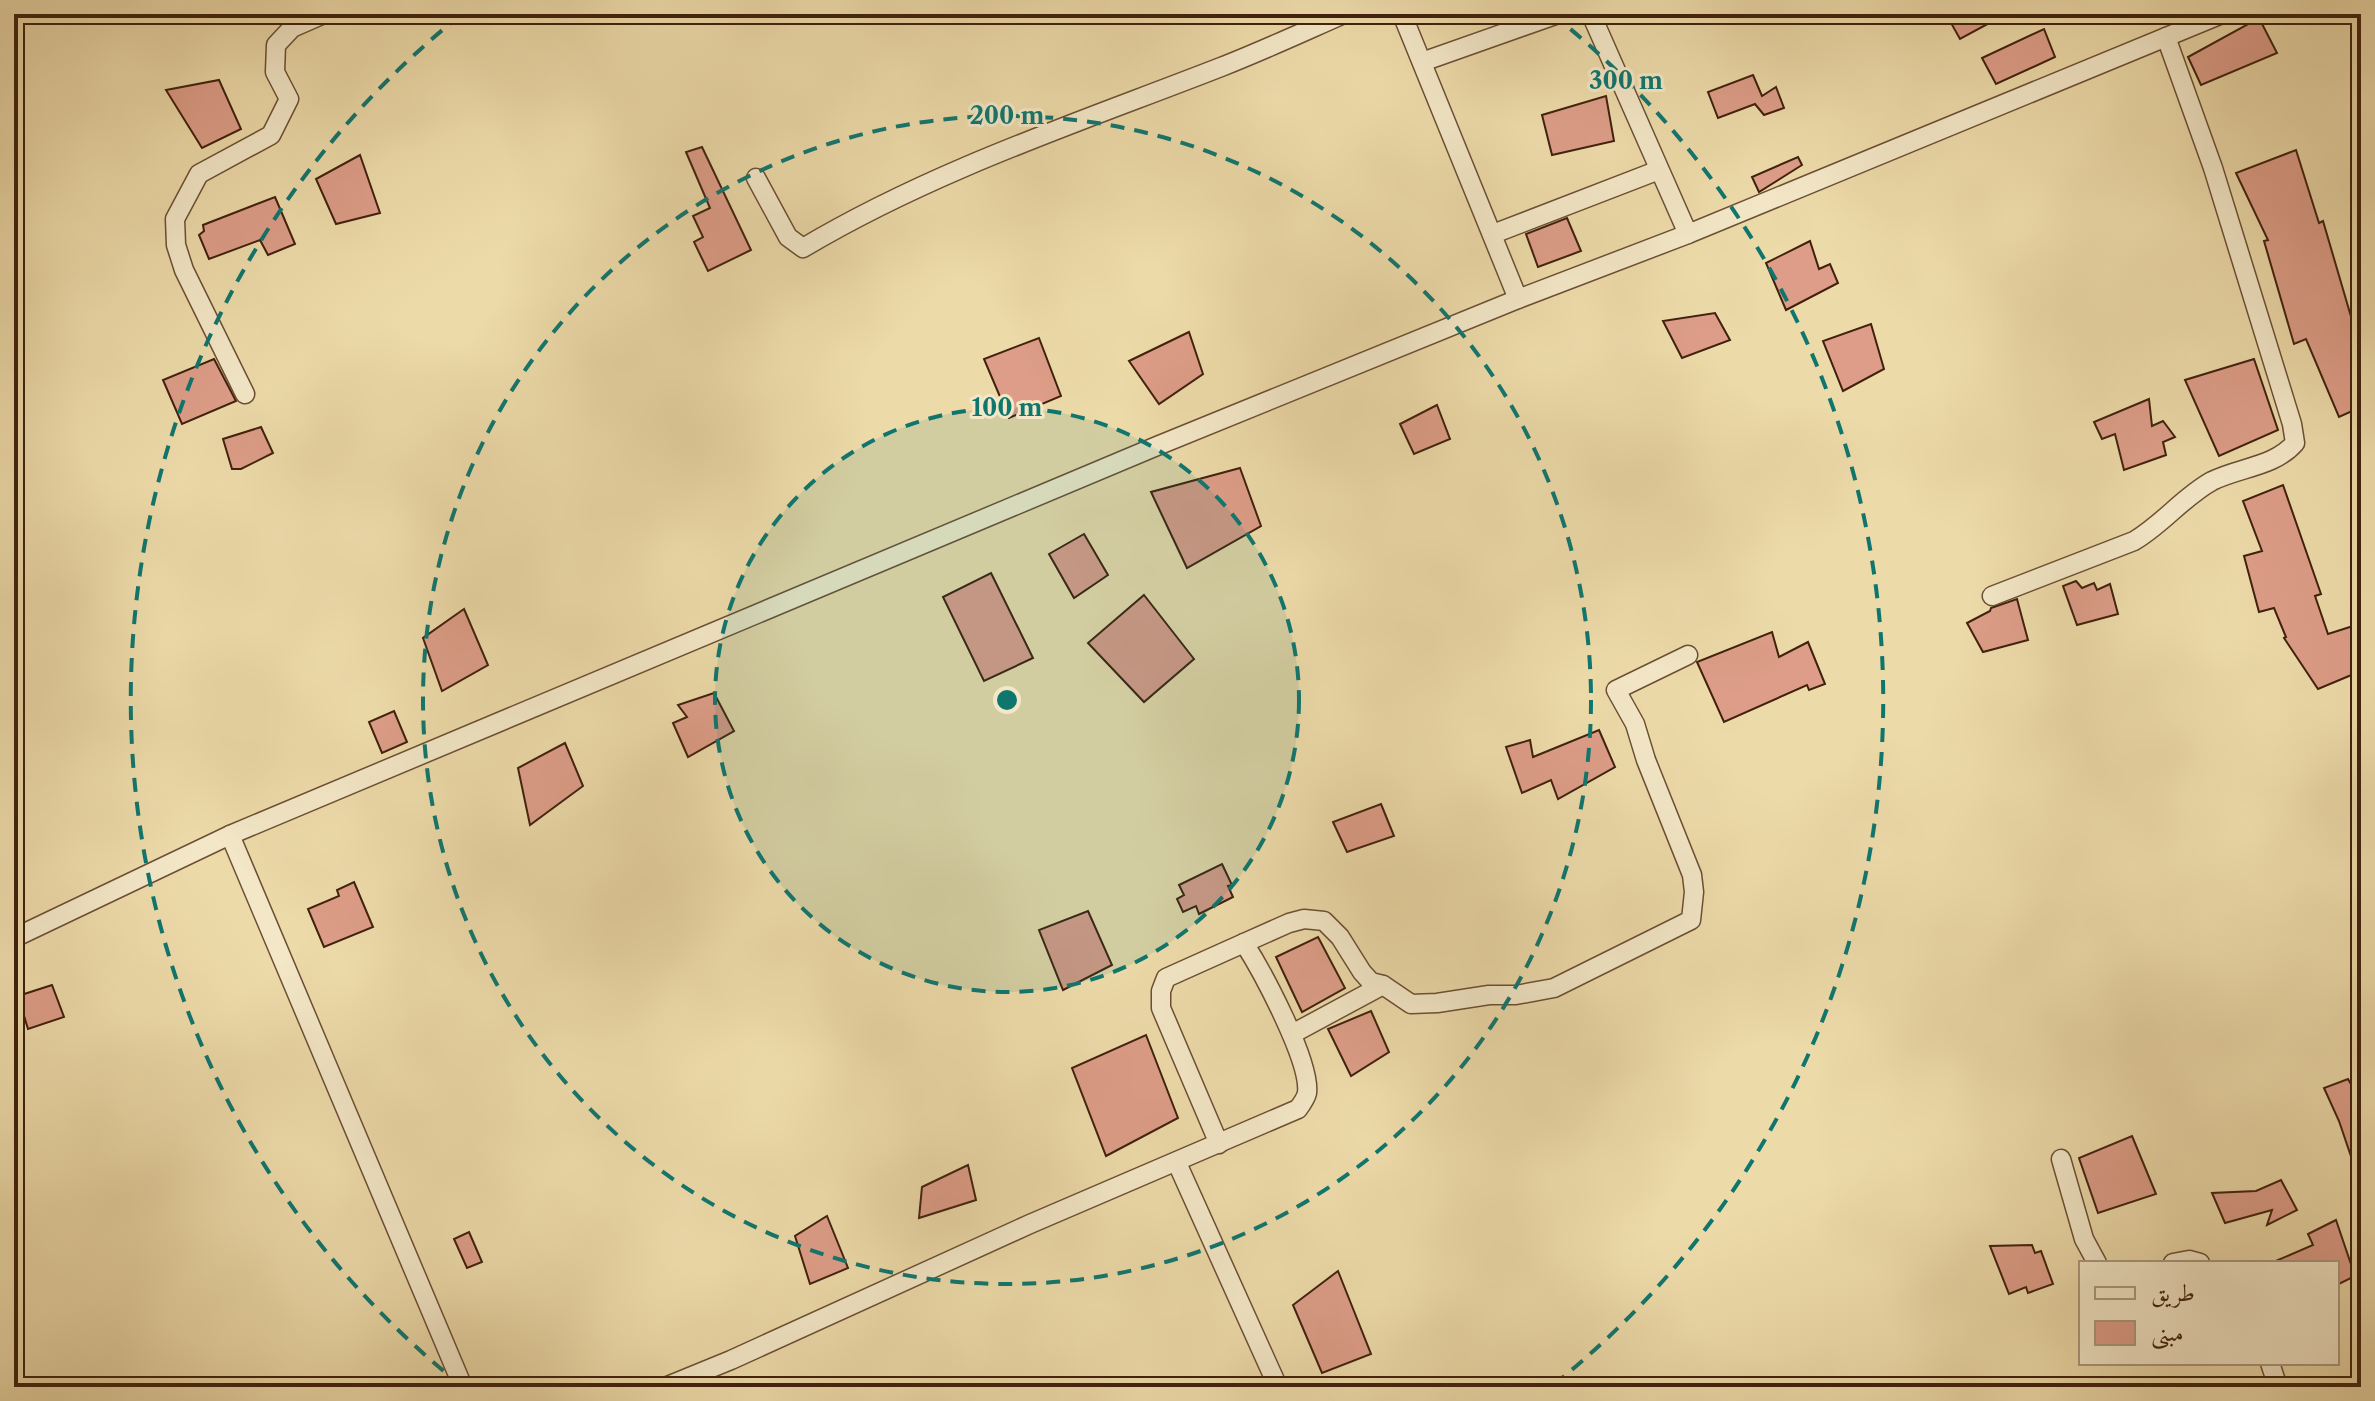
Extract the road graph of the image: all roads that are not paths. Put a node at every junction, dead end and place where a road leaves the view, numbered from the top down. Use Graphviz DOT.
graph roads {
  1 [pos="324,14"];
  2 [pos="1344,14"];
  3 [pos="1402,14"];
  4 [pos="1558,14"];
  5 [pos="1591,14"];
  6 [pos="2222,14"];
  7 [pos="2166,37"];
  8 [pos="1422,62"];
  9 [pos="1659,170"];
  10 [pos="756,178"];
  11 [pos="1493,234"];
  12 [pos="1688,234"];
  13 [pos="1518,299"];
  14 [pos="245,394"];
  15 [pos="1992,596"];
  16 [pos="1688,655"];
  17 [pos="230,835"];
  18 [pos="14,938"];
  19 [pos="1244,943"];
  20 [pos="1383,985"];
  21 [pos="1292,1034"];
  22 [pos="1219,1144"];
  23 [pos="2061,1159"];
  24 [pos="1177,1163"];
  25 [pos="2096,1261"];
  26 [pos="2271,1365"];
  27 [pos="463,1387"];
  28 [pos="665,1387"];
  29 [pos="1278,1387"];
  30 [pos="2278,1387"];
  1 -- 14 [label="street"];
  2 -- 10 [label="street"];
  3 -- 8 [label="street"];
  4 -- 8 [label="street"];
  5 -- 9 [label="street"];
  6 -- 7 [label="street"];
  7 -- 12 [label="street"];
  7 -- 15 [label="street"];
  8 -- 11 [label="street"];
  9 -- 11 [label="street"];
  9 -- 12 [label="street"];
  11 -- 13 [label="street"];
  12 -- 13 [label="street"];
  13 -- 17 [label="street"];
  16 -- 20 [label="street"];
  17 -- 18 [label="street"];
  17 -- 27 [label="street"];
  19 -- 20 [label="street"];
  19 -- 21 [label="street"];
  19 -- 22 [label="street"];
  20 -- 21 [label="street"];
  21 -- 22 [label="street"];
  22 -- 24 [label="street"];
  23 -- 25 [label="street"];
  24 -- 28 [label="street"];
  24 -- 29 [label="street"];
  26 -- 30 [label="street"];
}
